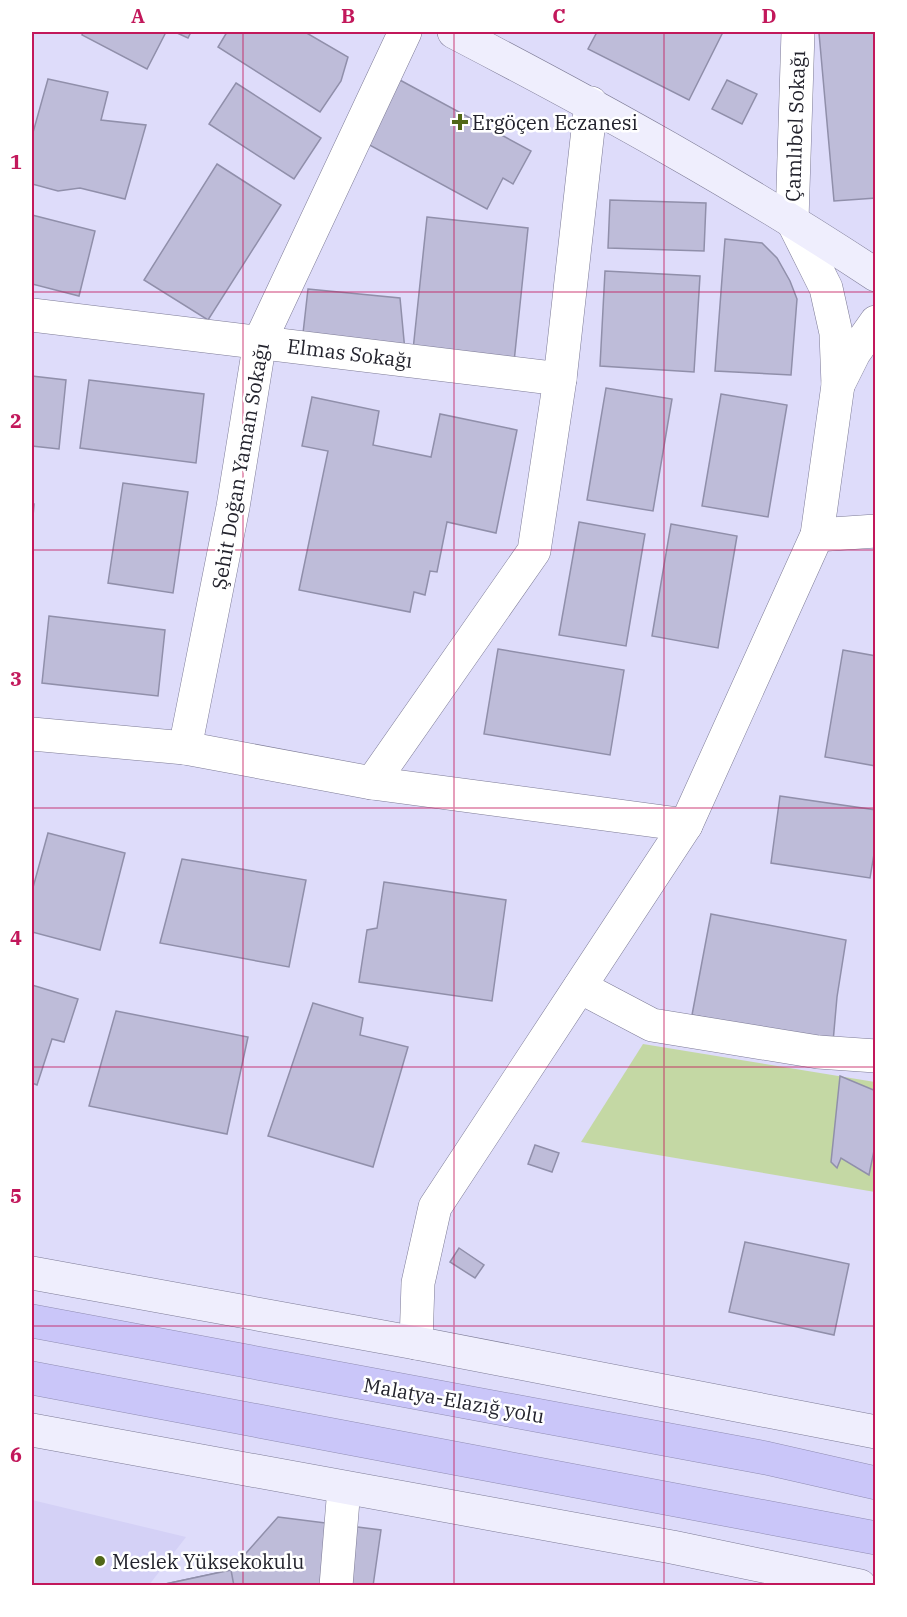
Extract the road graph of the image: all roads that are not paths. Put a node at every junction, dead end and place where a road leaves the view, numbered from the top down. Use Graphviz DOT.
graph roads {
  1 [pos="405,32"];
  2 [pos="454,32"];
  3 [pos="798,32"];
  4 [pos="591,103"];
  5 [pos="792,220"];
  6 [pos="876,275"];
  7 [pos="32,315"];
  8 [pos="876,322"];
  9 [pos="260,341"];
  10 [pos="560,379"];
  11 [pos="838,385"];
  12 [pos="876,531"];
  13 [pos="817,535"];
  14 [pos="32,734"];
  15 [pos="185,748"];
  16 [pos="372,783"];
  17 [pos="686,825"];
  18 [pos="580,987"];
  19 [pos="876,1056"];
  20 [pos="32,1273"];
  21 [pos="32,1322"];
  22 [pos="416,1343"];
  23 [pos="32,1378"];
  24 [pos="32,1430"];
  25 [pos="876,1432"];
  26 [pos="876,1483"];
  27 [pos="344,1488"];
  28 [pos="876,1538"];
  29 [pos="336,1586"];
  30 [pos="860,1586"];
  1 -- 9 [label="street, Şehit Doğan Yaman Sokağı"];
  2 -- 4 [label="main road"];
  3 -- 5 [label="street, Çamlıbel Sokağı"];
  4 -- 5 [label="main road"];
  4 -- 10 [label="street"];
  5 -- 6 [label="main road"];
  5 -- 11 [label="street"];
  7 -- 9 [label="street, Elmas Sokağı"];
  8 -- 11 [label="street"];
  9 -- 10 [label="street, Elmas Sokağı"];
  9 -- 15 [label="street, Şehit Doğan Yaman Sokağı"];
  10 -- 16 [label="street"];
  11 -- 13 [label="street"];
  12 -- 13 [label="street"];
  13 -- 17 [label="street"];
  14 -- 15 [label="street"];
  15 -- 16 [label="street"];
  16 -- 17 [label="street"];
  17 -- 18 [label="street"];
  18 -- 19 [label="street"];
  18 -- 22 [label="street"];
  20 -- 22 [label="main road"];
  21 -- 26 [label="highway, Malatya-Elazığ yolu"];
  22 -- 25 [label="main road"];
  23 -- 28 [label="highway"];
  24 -- 27 [label="main road"];
  27 -- 29 [label="street"];
  27 -- 30 [label="main road"];
}
